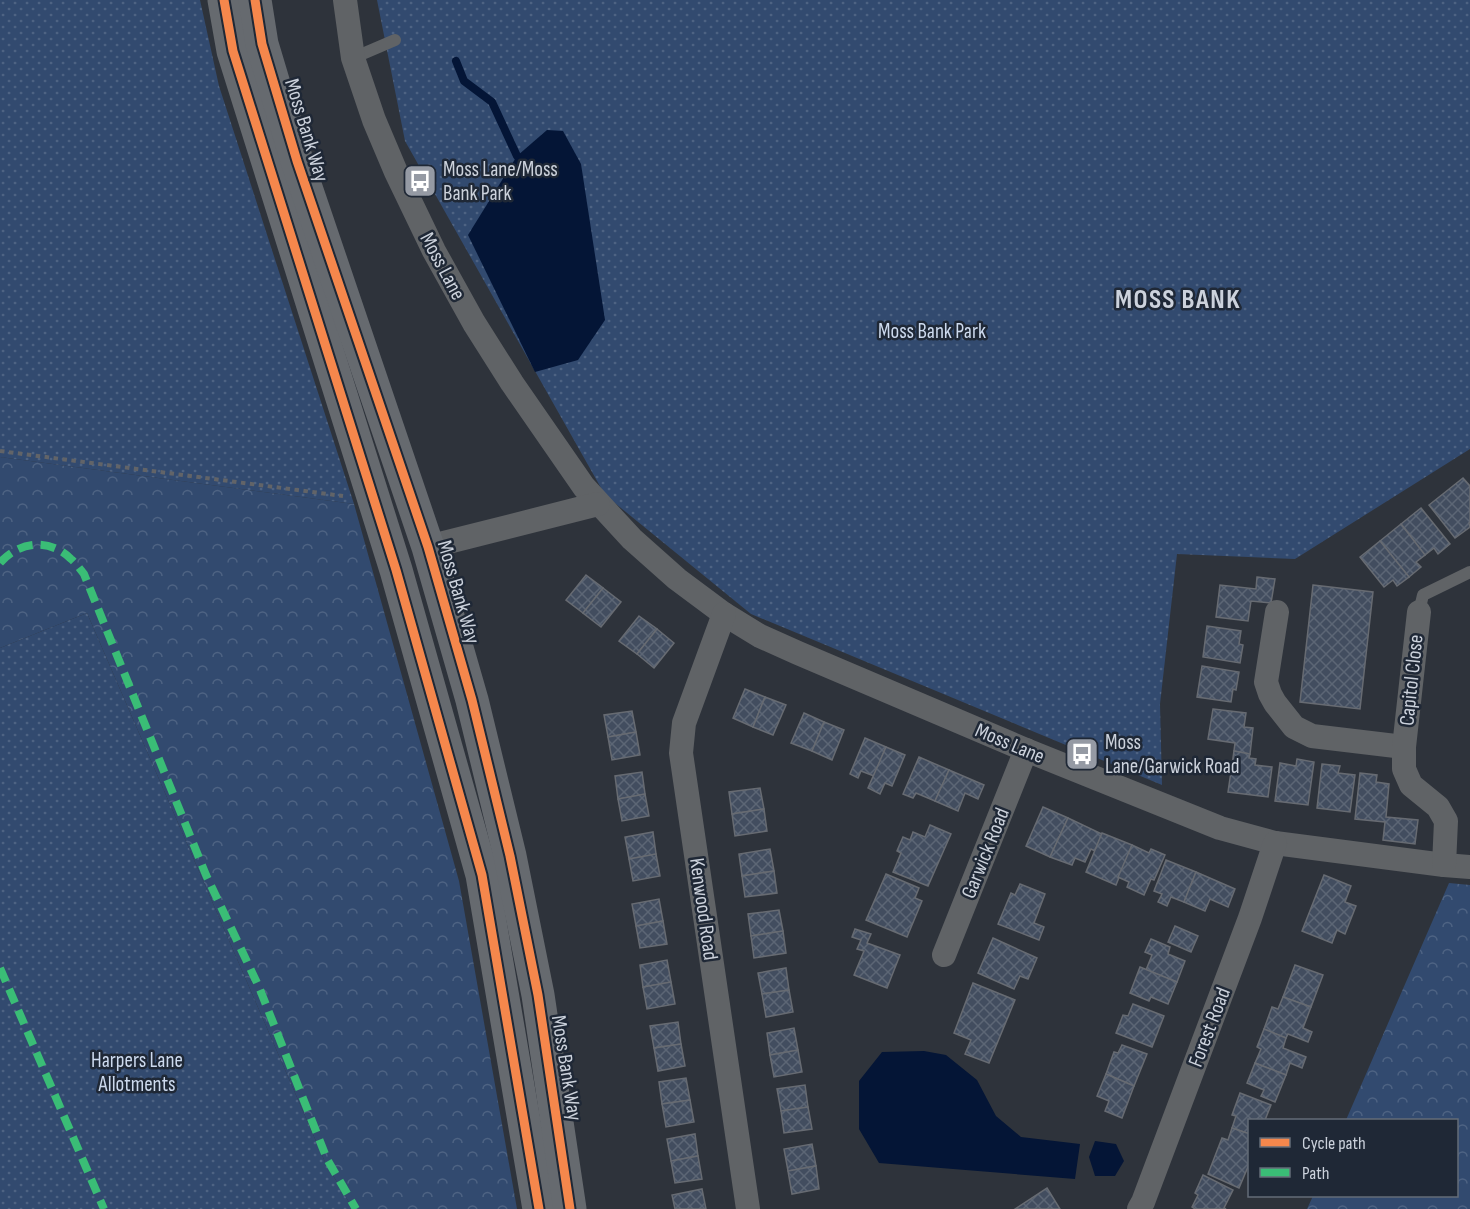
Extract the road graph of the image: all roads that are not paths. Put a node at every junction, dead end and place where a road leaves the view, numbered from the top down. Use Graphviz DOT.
graph roads {
  1 [pos="224,0"];
  2 [pos="255,0"];
  3 [pos="345,0"];
  4 [pos="395,39"];
  5 [pos="353,58"];
  6 [pos="598,504"];
  7 [pos="428,547"];
  8 [pos="1470,572"];
  9 [pos="1277,612"];
  10 [pos="1419,612"];
  11 [pos="724,614"];
  12 [pos="1404,747"];
  13 [pos="1026,750"];
  14 [pos="1275,843"];
  15 [pos="1444,865"];
  16 [pos="1470,867"];
  17 [pos="944,955"];
  18 [pos="539,1209"];
  19 [pos="570,1209"];
  20 [pos="748,1209"];
  21 [pos="1138,1209"];
  1 -- 18 [label="highway"];
  2 -- 7 [label="highway, Moss Bank Way"];
  3 -- 5 [label="street, Moss Lane"];
  4 -- 5 [label="lane"];
  5 -- 6 [label="street, Moss Lane"];
  6 -- 7 [label="street"];
  6 -- 11 [label="street, Moss Lane"];
  7 -- 19 [label="highway, Moss Bank Way"];
  8 -- 10 [label="lane"];
  9 -- 12 [label="street, Capitol Close"];
  10 -- 12 [label="street, Capitol Close"];
  11 -- 13 [label="street, Moss Lane"];
  11 -- 20 [label="street, Kenwood Road"];
  12 -- 15 [label="street, Capitol Close"];
  13 -- 14 [label="street, Moss Lane"];
  13 -- 17 [label="street, Garwick Road"];
  14 -- 15 [label="street, Moss Lane"];
  14 -- 21 [label="street, Forest Road"];
  15 -- 16 [label="street, Moss Lane"];
}
